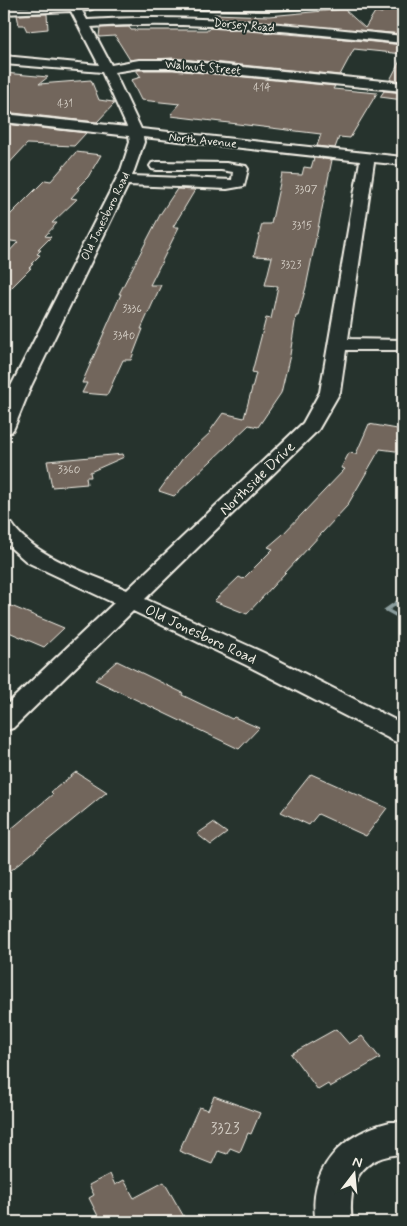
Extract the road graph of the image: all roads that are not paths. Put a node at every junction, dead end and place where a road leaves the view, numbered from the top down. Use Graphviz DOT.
graph roads {
  1 [pos="317,4"];
  2 [pos="74,5"];
  3 [pos="270,5"];
  4 [pos="104,7"];
  5 [pos="190,7"];
  6 [pos="4,11"];
  7 [pos="84,24"];
  8 [pos="292,29"];
  9 [pos="403,39"];
  10 [pos="4,60"];
  11 [pos="107,69"];
  12 [pos="403,87"];
  13 [pos="4,118"];
  14 [pos="136,132"];
  15 [pos="208,140"];
  16 [pos="368,157"];
  17 [pos="257,159"];
  18 [pos="403,161"];
  19 [pos="130,165"];
  20 [pos="123,180"];
  21 [pos="338,344"];
  22 [pos="403,345"];
  23 [pos="4,428"];
  24 [pos="4,529"];
  25 [pos="4,551"];
  26 [pos="35,557"];
  27 [pos="132,601"];
  28 [pos="4,722"];
  29 [pos="403,735"];
  30 [pos="403,1138"];
  31 [pos="334,1222"];
  1 -- 3 [label="street"];
  2 -- 4 [label="street"];
  2 -- 6 [label="street"];
  2 -- 7 [label="street"];
  3 -- 5 [label="street"];
  3 -- 8 [label="street"];
  7 -- 8 [label="street, Dorsey Road"];
  7 -- 11 [label="street"];
  8 -- 9 [label="street, Dorsey Road"];
  10 -- 11 [label="street, Walnut Street"];
  11 -- 12 [label="street, Walnut Street"];
  11 -- 14 [label="street"];
  13 -- 14 [label="street, North Avenue"];
  14 -- 15 [label="street, North Avenue"];
  14 -- 19 [label="street, Old Jonesboro Road"];
  15 -- 17 [label="street, North Avenue"];
  15 -- 17 [label="street"];
  16 -- 17 [label="street, North Avenue"];
  16 -- 18 [label="street, North Avenue"];
  16 -- 21 [label="street, Northside Drive"];
  17 -- 19 [label="street"];
  17 -- 20 [label="street"];
  19 -- 20 [label="street, Old Jonesboro Road"];
  20 -- 23 [label="street, Old Jonesboro Road"];
  21 -- 22 [label="street"];
  21 -- 27 [label="street, Northside Drive"];
  24 -- 26 [label="street, Old Jonesboro Road"];
  25 -- 26 [label="street"];
  26 -- 27 [label="street, Old Jonesboro Road"];
  27 -- 28 [label="street, Northside Drive"];
  27 -- 29 [label="street, Old Jonesboro Road"];
  30 -- 31 [label="street"];
}
